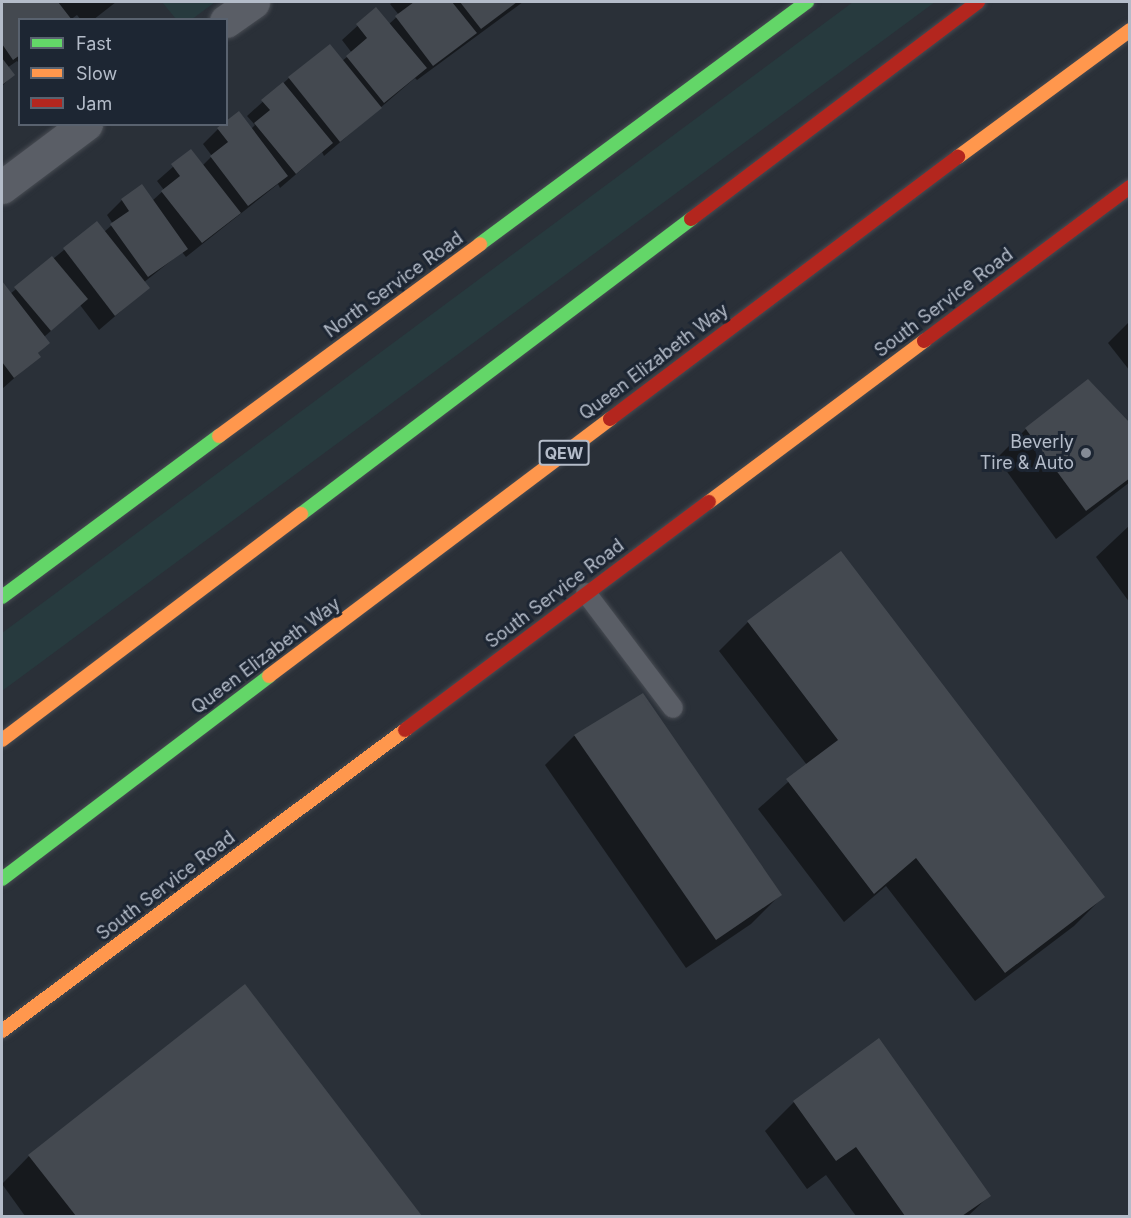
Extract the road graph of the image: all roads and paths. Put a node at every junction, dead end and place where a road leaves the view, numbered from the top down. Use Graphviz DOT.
graph roads {
  1 [pos="254,2"];
  2 [pos="807,2"];
  3 [pos="978,2"];
  4 [pos="228,20"];
  5 [pos="1130,30"];
  6 [pos="84,126"];
  7 [pos="2,187"];
  8 [pos="1130,187"];
  9 [pos="586,593"];
  10 [pos="2,597"];
  11 [pos="673,708"];
  12 [pos="2,740"];
  13 [pos="2,879"];
  14 [pos="2,1031"];
  1 -- 4 [label="street"];
  2 -- 10 [label="main road, North Service Road"];
  3 -- 12 [label="main road"];
  5 -- 13 [label="main road, Queen Elizabeth Way / QEW"];
  6 -- 7 [label="street"];
  8 -- 9 [label="main road, South Service Road"];
  9 -- 11 [label="lane"];
  9 -- 14 [label="main road, South Service Road"];
}
